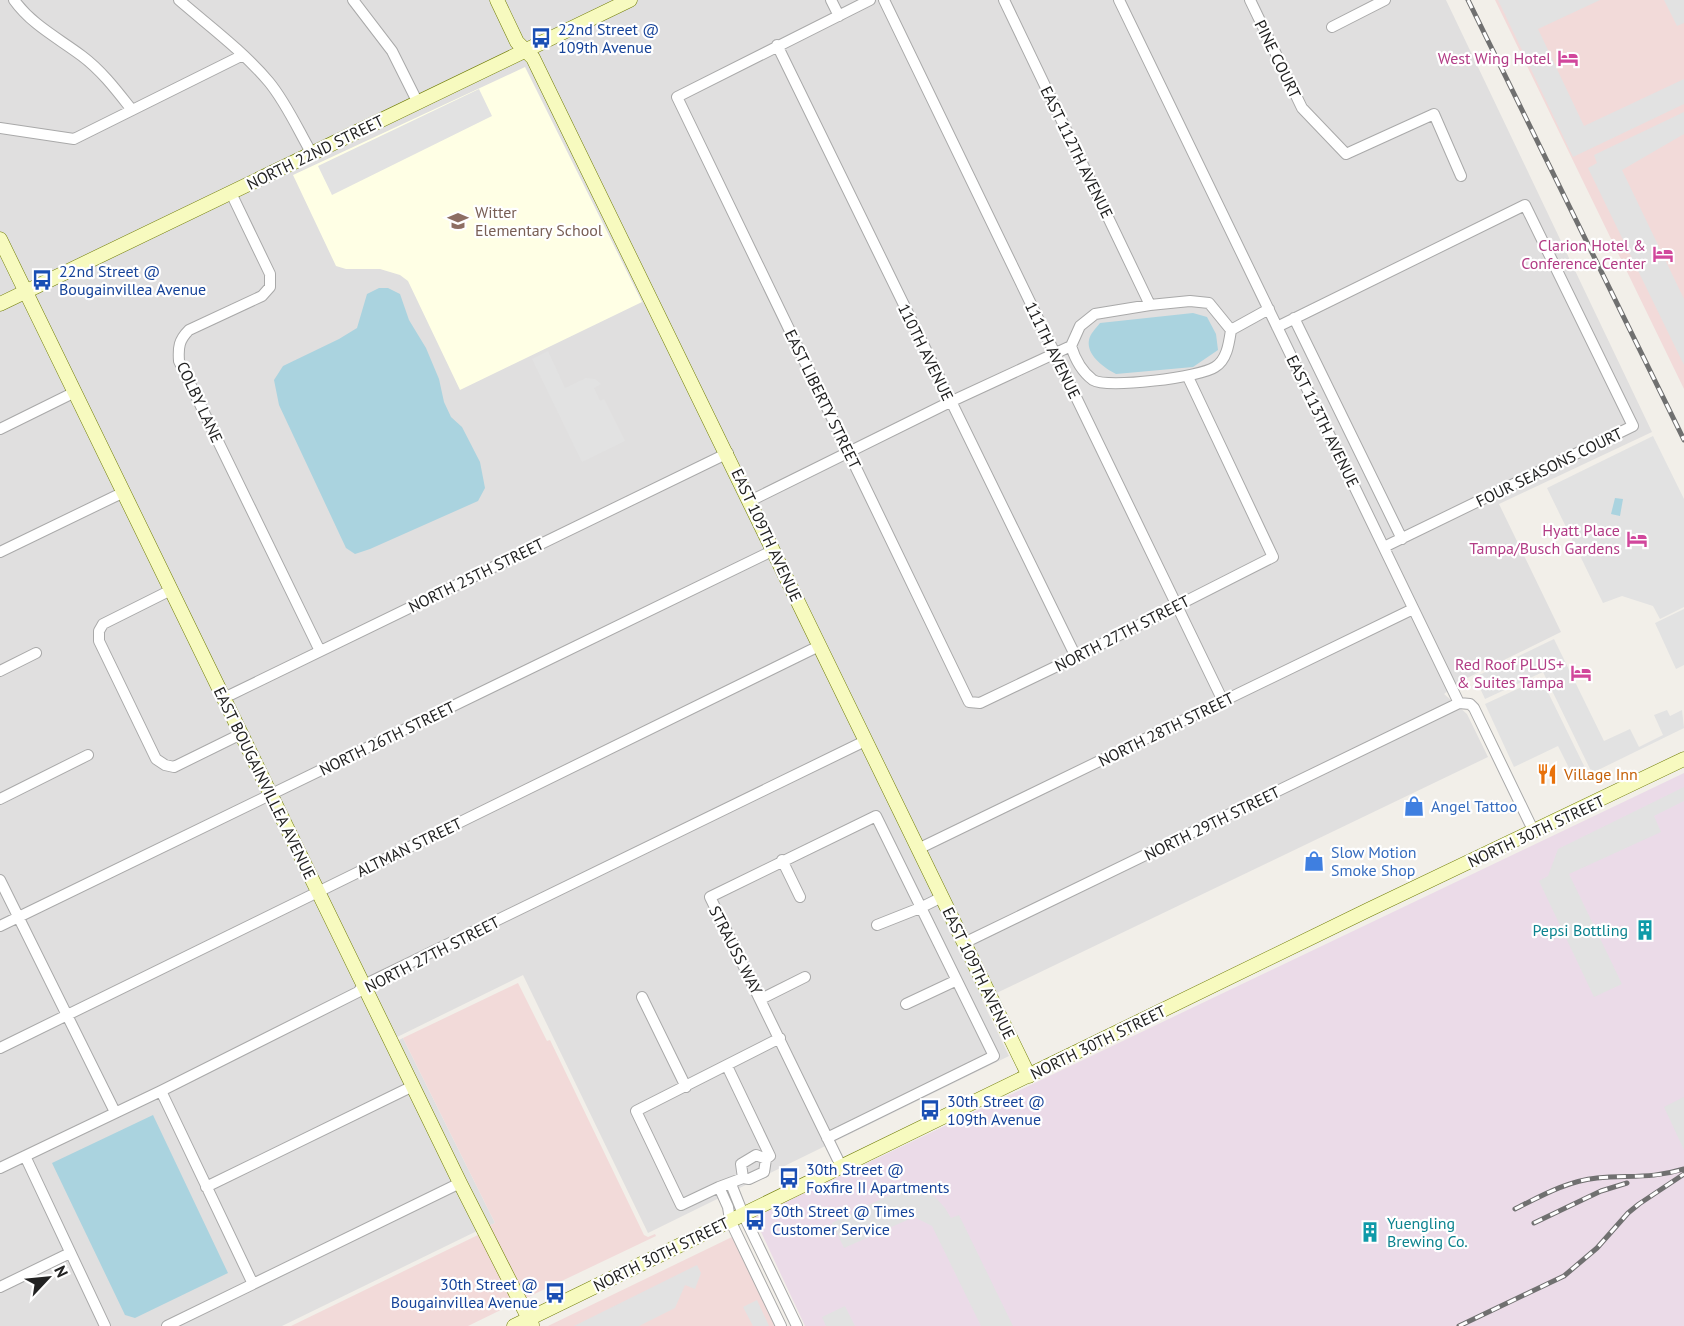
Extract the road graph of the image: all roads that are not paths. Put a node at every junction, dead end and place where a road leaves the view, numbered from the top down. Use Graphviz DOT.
graph roads {
  1 [pos="14,0"];
  2 [pos="179,0"];
  3 [pos="353,0"];
  4 [pos="497,0"];
  5 [pos="630,0"];
  6 [pos="831,0"];
  7 [pos="870,0"];
  8 [pos="884,0"];
  9 [pos="1004,0"];
  10 [pos="1119,0"];
  11 [pos="1250,0"];
  12 [pos="1385,0"];
  13 [pos="839,16"];
  14 [pos="1332,27"];
  15 [pos="777,45"];
  16 [pos="526,50"];
  17 [pos="243,55"];
  18 [pos="418,103"];
  19 [pos="132,110"];
  20 [pos="0,128"];
  21 [pos="312,154"];
  22 [pos="1461,176"];
  23 [pos="231,193"];
  24 [pos="0,239"];
  25 [pos="25,292"];
  26 [pos="0,304"];
  27 [pos="1150,305"];
  28 [pos="1269,309"];
  29 [pos="1294,318"];
  30 [pos="1277,327"];
  31 [pos="1231,330"];
  32 [pos="1071,346"];
  33 [pos="1055,353"];
  34 [pos="1188,377"];
  35 [pos="75,393"];
  36 [pos="950,402"];
  37 [pos="0,429"];
  38 [pos="728,453"];
  39 [pos="848,453"];
  40 [pos="123,492"];
  41 [pos="750,501"];
  42 [pos="1402,539"];
  43 [pos="1384,548"];
  44 [pos="774,550"];
  45 [pos="0,552"];
  46 [pos="171,590"];
  47 [pos="1177,606"];
  48 [pos="1413,609"];
  49 [pos="819,646"];
  50 [pos="320,651"];
  51 [pos="36,653"];
  52 [pos="1076,657"];
  53 [pos="0,671"];
  54 [pos="224,698"];
  55 [pos="1223,701"];
  56 [pos="969,702"];
  57 [pos="1459,704"];
  58 [pos="241,734"];
  59 [pos="865,741"];
  60 [pos="87,755"];
  61 [pos="1684,759"];
  62 [pos="271,794"];
  63 [pos="0,799"];
  64 [pos="1534,832"];
  65 [pos="918,849"];
  66 [pos="782,860"];
  67 [pos="0,880"];
  68 [pos="319,892"];
  69 [pos="800,897"];
  70 [pos="942,897"];
  71 [pos="920,908"];
  72 [pos="18,917"];
  73 [pos="877,925"];
  74 [pos="0,926"];
  75 [pos="964,943"];
  76 [pos="805,977"];
  77 [pos="955,981"];
  78 [pos="364,985"];
  79 [pos="642,997"];
  80 [pos="761,999"];
  81 [pos="906,1004"];
  82 [pos="66,1016"];
  83 [pos="780,1038"];
  84 [pos="0,1048"];
  85 [pos="726,1066"];
  86 [pos="1029,1076"];
  87 [pos="413,1086"];
  88 [pos="686,1087"];
  89 [pos="160,1091"];
  90 [pos="115,1112"];
  91 [pos="827,1138"];
  92 [pos="25,1156"];
  93 [pos="766,1159"];
  94 [pos="841,1166"];
  95 [pos="0,1168"];
  96 [pos="743,1178"];
  97 [pos="460,1183"];
  98 [pos="731,1184"];
  99 [pos="206,1187"];
  100 [pos="719,1187"];
  101 [pos="743,1214"];
  102 [pos="730,1220"];
  103 [pos="70,1253"];
  104 [pos="253,1284"];
  105 [pos="0,1287"];
  106 [pos="530,1322"];
  107 [pos="105,1326"];
  108 [pos="167,1326"];
  109 [pos="514,1326"];
  110 [pos="781,1326"];
  111 [pos="797,1326"];
  1 -- 19 [label="street"];
  2 -- 17 [label="street"];
  3 -- 18 [label="street"];
  4 -- 16 [label="street, EAST 109TH AVENUE"];
  5 -- 16 [label="street, NORTH 22ND STREET"];
  6 -- 13 [label="street"];
  7 -- 13 [label="street"];
  8 -- 33 [label="street, 111TH AVENUE"];
  9 -- 27 [label="street, EAST 112TH AVENUE"];
  10 -- 28 [label="street, EAST 113TH AVENUE"];
  11 -- 22 [label="street, PINE COURT"];
  12 -- 14 [label="street"];
  13 -- 15 [label="street"];
  15 -- 36 [label="street, 110TH AVENUE"];
  15 -- 39 [label="street, EAST LIBERTY STREET"];
  16 -- 18 [label="street, NORTH 22ND STREET"];
  16 -- 38 [label="street, EAST 109TH AVENUE"];
  17 -- 19 [label="street"];
  17 -- 21 [label="street"];
  18 -- 21 [label="street, NORTH 22ND STREET"];
  19 -- 20 [label="street"];
  21 -- 23 [label="street, NORTH 22ND STREET"];
  23 -- 25 [label="street, NORTH 22ND STREET"];
  23 -- 50 [label="street, COLBY LANE"];
  24 -- 25 [label="street, EAST BOUGAINVILLEA AVENUE"];
  25 -- 26 [label="street, NORTH 22ND STREET"];
  25 -- 35 [label="street, EAST BOUGAINVILLEA AVENUE"];
  27 -- 31 [label="street"];
  27 -- 32 [label="street"];
  28 -- 30 [label="street, EAST 113TH AVENUE"];
  28 -- 31 [label="street"];
  29 -- 30 [label="street, FOUR SEASONS COURT"];
  29 -- 42 [label="street"];
  29 -- 42 [label="street, FOUR SEASONS COURT"];
  30 -- 43 [label="street, EAST 113TH AVENUE"];
  31 -- 34 [label="street"];
  32 -- 33 [label="street"];
  32 -- 34 [label="street"];
  33 -- 36 [label="street"];
  33 -- 47 [label="street, 111TH AVENUE"];
  34 -- 47 [label="street, NORTH 27TH STREET"];
  35 -- 37 [label="street"];
  35 -- 40 [label="street, EAST BOUGAINVILLEA AVENUE"];
  36 -- 39 [label="street"];
  36 -- 52 [label="street, 110TH AVENUE"];
  38 -- 41 [label="street, EAST 109TH AVENUE"];
  38 -- 50 [label="street, NORTH 25TH STREET"];
  39 -- 41 [label="street"];
  39 -- 56 [label="street, EAST LIBERTY STREET"];
  40 -- 45 [label="street"];
  40 -- 46 [label="street, EAST BOUGAINVILLEA AVENUE"];
  41 -- 44 [label="street, EAST 109TH AVENUE"];
  42 -- 43 [label="street, FOUR SEASONS COURT"];
  43 -- 48 [label="street, EAST 113TH AVENUE"];
  44 -- 49 [label="street, EAST 109TH AVENUE"];
  44 -- 62 [label="street, NORTH 26TH STREET"];
  46 -- 54 [label="street, EAST BOUGAINVILLEA AVENUE"];
  46 -- 58 [label="street"];
  47 -- 52 [label="street, NORTH 27TH STREET"];
  47 -- 55 [label="street, 111TH AVENUE"];
  48 -- 55 [label="street, NORTH 28TH STREET"];
  48 -- 57 [label="street, EAST 113TH AVENUE"];
  49 -- 59 [label="street, EAST 109TH AVENUE"];
  49 -- 68 [label="street, ALTMAN STREET"];
  50 -- 54 [label="street, NORTH 25TH STREET"];
  51 -- 53 [label="street"];
  52 -- 56 [label="street, NORTH 27TH STREET"];
  54 -- 58 [label="street, EAST BOUGAINVILLEA AVENUE"];
  55 -- 65 [label="street, NORTH 28TH STREET"];
  57 -- 64 [label="street, EAST 113TH AVENUE"];
  57 -- 75 [label="street, NORTH 29TH STREET"];
  58 -- 62 [label="street, EAST BOUGAINVILLEA AVENUE"];
  59 -- 65 [label="street, EAST 109TH AVENUE"];
  59 -- 78 [label="street, NORTH 27TH STREET"];
  60 -- 63 [label="street"];
  61 -- 64 [label="street, NORTH 30TH STREET"];
  62 -- 68 [label="street, EAST BOUGAINVILLEA AVENUE"];
  62 -- 72 [label="street, NORTH 26TH STREET"];
  64 -- 86 [label="street, NORTH 30TH STREET"];
  65 -- 70 [label="street, EAST 109TH AVENUE"];
  66 -- 69 [label="street"];
  66 -- 71 [label="street, STRAUSS WAY"];
  66 -- 80 [label="street, STRAUSS WAY"];
  67 -- 72 [label="street"];
  68 -- 78 [label="street, EAST BOUGAINVILLEA AVENUE"];
  68 -- 82 [label="street, ALTMAN STREET"];
  70 -- 71 [label="street"];
  70 -- 75 [label="street, EAST 109TH AVENUE"];
  71 -- 73 [label="street"];
  71 -- 77 [label="street, STRAUSS WAY"];
  72 -- 74 [label="street, NORTH 26TH STREET"];
  72 -- 82 [label="street"];
  75 -- 86 [label="street, EAST 109TH AVENUE"];
  76 -- 80 [label="street"];
  77 -- 81 [label="street"];
  77 -- 91 [label="street, STRAUSS WAY"];
  78 -- 87 [label="street, EAST BOUGAINVILLEA AVENUE"];
  78 -- 89 [label="street, NORTH 27TH STREET"];
  79 -- 88 [label="street"];
  80 -- 83 [label="street, STRAUSS WAY"];
  82 -- 84 [label="street, ALTMAN STREET"];
  82 -- 90 [label="street"];
  83 -- 85 [label="street"];
  83 -- 91 [label="street, STRAUSS WAY"];
  85 -- 88 [label="street"];
  85 -- 93 [label="street"];
  86 -- 94 [label="street, NORTH 30TH STREET"];
  87 -- 97 [label="street, EAST BOUGAINVILLEA AVENUE"];
  87 -- 99 [label="street"];
  88 -- 100 [label="street"];
  89 -- 90 [label="street, NORTH 27TH STREET"];
  89 -- 99 [label="street"];
  90 -- 92 [label="street, NORTH 27TH STREET"];
  91 -- 94 [label="street, STRAUSS WAY"];
  92 -- 95 [label="street, NORTH 27TH STREET"];
  92 -- 103 [label="street"];
  93 -- 96 [label="street"];
  93 -- 96 [label="street"];
  94 -- 101 [label="street, NORTH 30TH STREET"];
  96 -- 98 [label="street"];
  97 -- 104 [label="street"];
  97 -- 106 [label="street, EAST BOUGAINVILLEA AVENUE"];
  98 -- 100 [label="street"];
  98 -- 101 [label="street"];
  99 -- 104 [label="street"];
  100 -- 102 [label="street"];
  101 -- 102 [label="street, NORTH 30TH STREET"];
  101 -- 111 [label="street"];
  102 -- 106 [label="street, NORTH 30TH STREET"];
  102 -- 110 [label="street"];
  103 -- 105 [label="street"];
  103 -- 107 [label="street"];
  104 -- 108 [label="street"];
  106 -- 109 [label="street, NORTH 30TH STREET"];
}
